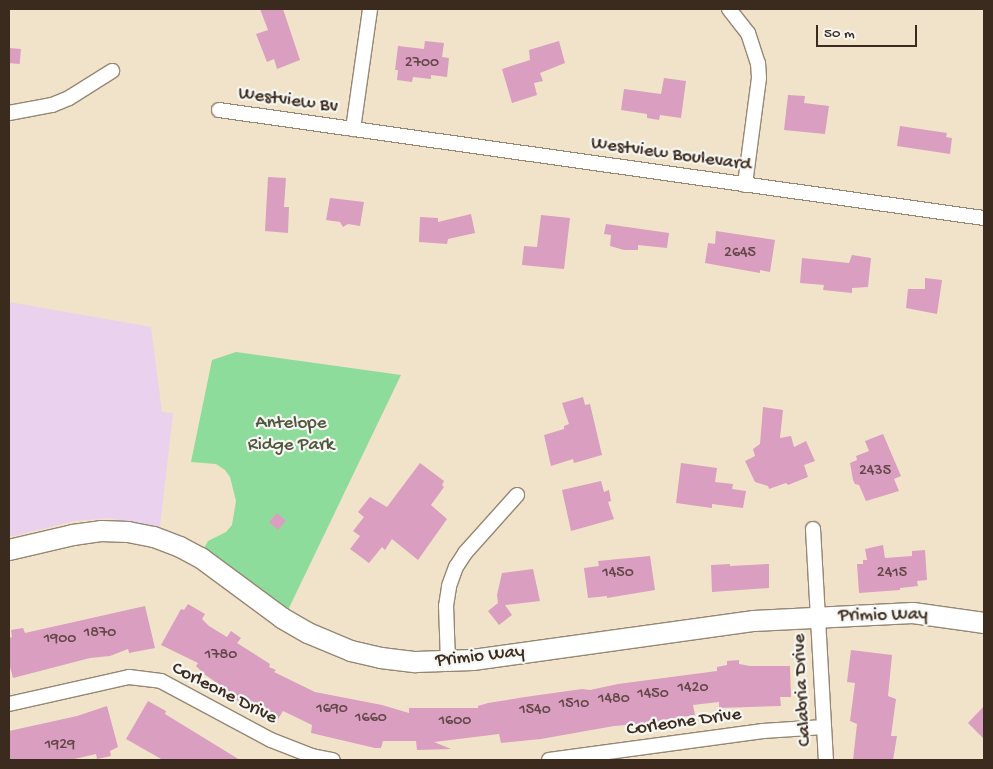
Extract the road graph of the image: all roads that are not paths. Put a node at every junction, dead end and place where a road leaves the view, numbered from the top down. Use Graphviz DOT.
graph roads {
  1 [pos="370,9"];
  2 [pos="729,9"];
  3 [pos="112,71"];
  4 [pos="219,110"];
  5 [pos="9,113"];
  6 [pos="353,129"];
  7 [pos="745,185"];
  8 [pos="984,218"];
  9 [pos="516,495"];
  10 [pos="813,528"];
  11 [pos="9,550"];
  12 [pos="818,617"];
  13 [pos="984,623"];
  14 [pos="448,662"];
  15 [pos="9,704"];
  16 [pos="824,727"];
  17 [pos="333,760"];
  18 [pos="549,760"];
  19 [pos="826,760"];
  1 -- 6 [label="street"];
  2 -- 7 [label="street"];
  3 -- 5 [label="street"];
  4 -- 6 [label="street, Westview Bv"];
  6 -- 7 [label="street, Westview Boulevard"];
  7 -- 8 [label="street, Westview Boulevard"];
  9 -- 14 [label="street"];
  10 -- 12 [label="street, Calabria Drive"];
  11 -- 14 [label="street, Primio Way"];
  12 -- 13 [label="street, Primio Way"];
  12 -- 14 [label="street, Primio Way"];
  12 -- 16 [label="street, Calabria Drive"];
  15 -- 17 [label="street, Corleone Drive"];
  16 -- 18 [label="street, Corleone Drive"];
  16 -- 19 [label="street, Calabria Drive"];
}
